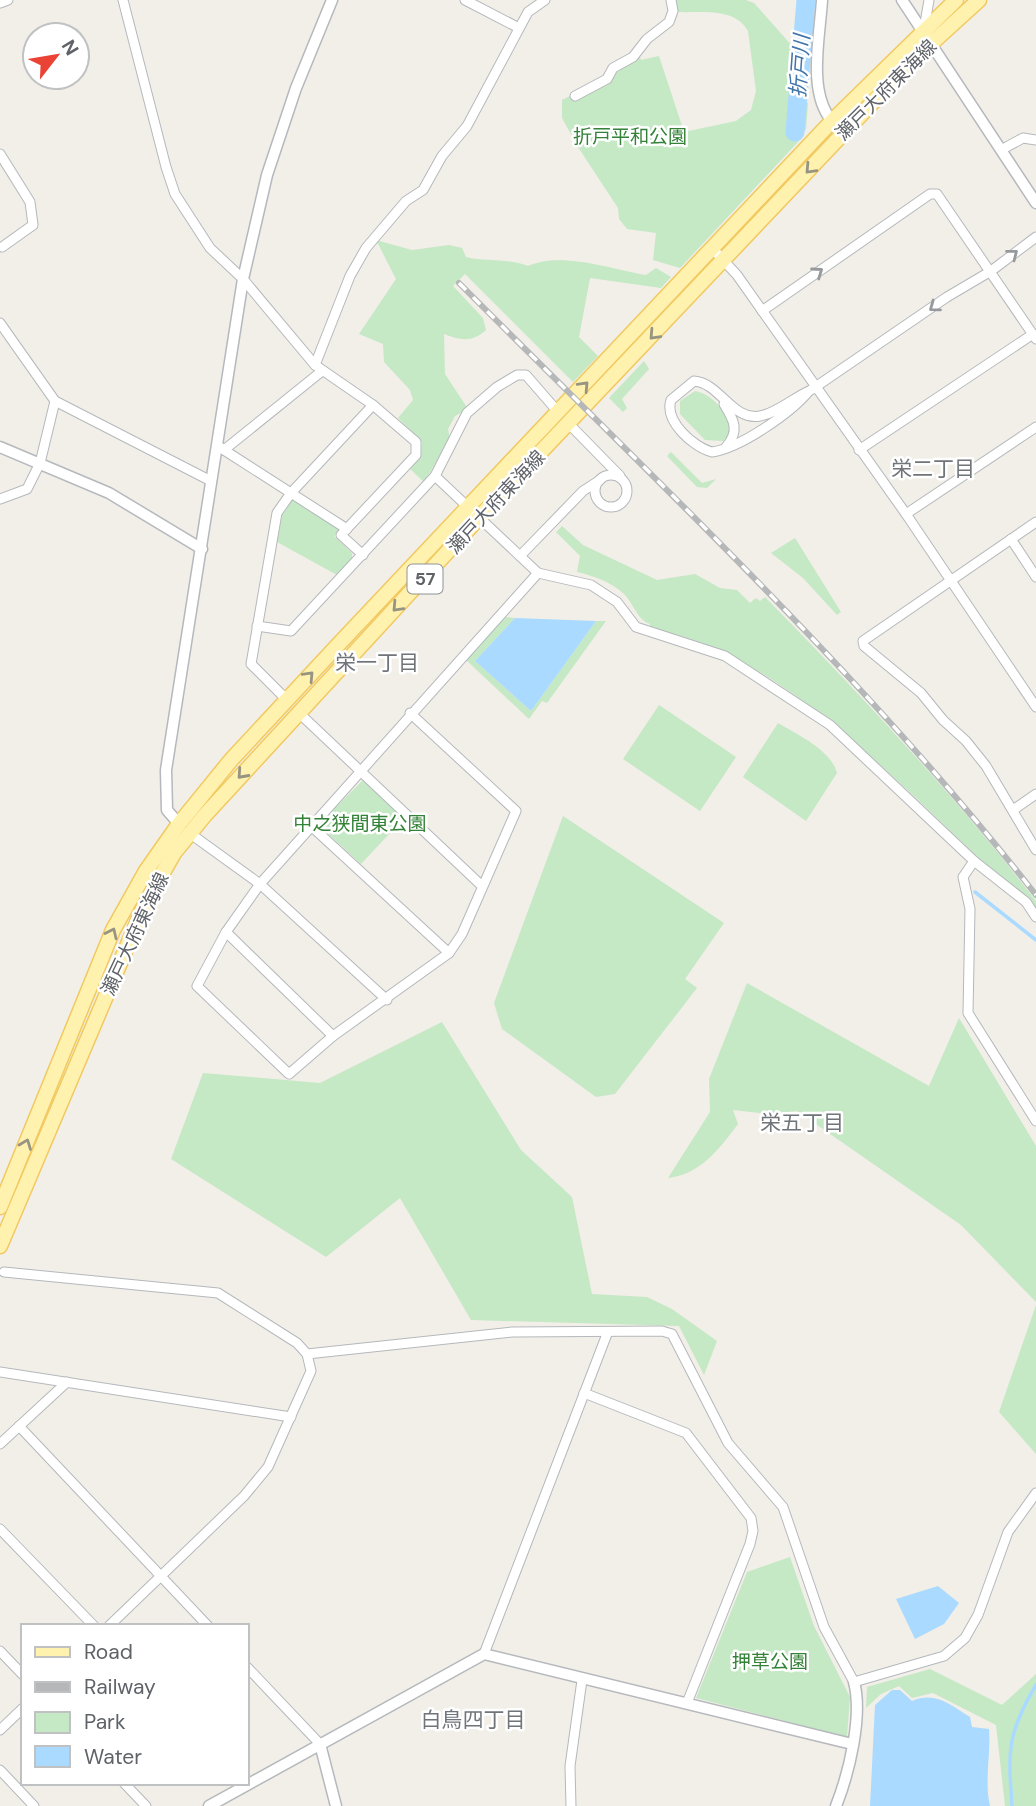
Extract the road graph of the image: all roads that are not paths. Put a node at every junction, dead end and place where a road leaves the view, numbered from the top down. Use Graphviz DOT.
graph roads {
  1 [pos="8,0"];
  2 [pos="123,0"];
  3 [pos="332,0"];
  4 [pos="465,0"];
  5 [pos="545,0"];
  6 [pos="671,0"];
  7 [pos="822,0"];
  8 [pos="902,0"];
  9 [pos="929,0"];
  10 [pos="956,0"];
  11 [pos="979,0"];
  12 [pos="0,3"];
  13 [pos="519,28"];
  14 [pos="923,31"];
  15 [pos="933,44"];
  16 [pos="575,96"];
  17 [pos="832,121"];
  18 [pos="1036,140"];
  19 [pos="1002,150"];
  20 [pos="0,153"];
  21 [pos="1036,203"];
  22 [pos="1036,237"];
  23 [pos="2,247"];
  24 [pos="713,249"];
  25 [pos="725,260"];
  26 [pos="991,271"];
  27 [pos="243,279"];
  28 [pos="762,311"];
  29 [pos="0,323"];
  30 [pos="1034,336"];
  31 [pos="318,368"];
  32 [pos="812,389"];
  33 [pos="718,394"];
  34 [pos="55,401"];
  35 [pos="373,405"];
  36 [pos="559,413"];
  37 [pos="570,425"];
  38 [pos="1036,428"];
  39 [pos="0,447"];
  40 [pos="220,447"];
  41 [pos="726,447"];
  42 [pos="859,450"];
  43 [pos="40,463"];
  44 [pos="435,476"];
  45 [pos="623,479"];
  46 [pos="600,480"];
  47 [pos="211,481"];
  48 [pos="291,493"];
  49 [pos="0,499"];
  50 [pos="475,513"];
  51 [pos="906,514"];
  52 [pos="1036,522"];
  53 [pos="347,529"];
  54 [pos="1011,539"];
  55 [pos="202,549"];
  56 [pos="363,555"];
  57 [pos="520,556"];
  58 [pos="538,573"];
  59 [pos="1036,577"];
  60 [pos="951,580"];
  61 [pos="257,626"];
  62 [pos="287,700"];
  63 [pos="1036,707"];
  64 [pos="298,712"];
  65 [pos="410,713"];
  66 [pos="363,771"];
  67 [pos="1036,794"];
  68 [pos="1013,810"];
  69 [pos="310,825"];
  70 [pos="184,829"];
  71 [pos="1036,850"];
  72 [pos="974,861"];
  73 [pos="260,884"];
  74 [pos="482,886"];
  75 [pos="1036,916"];
  76 [pos="226,932"];
  77 [pos="449,953"];
  78 [pos="387,1000"];
  79 [pos="333,1037"];
  80 [pos="1036,1121"];
  81 [pos="13,1179"];
  82 [pos="0,1207"];
  83 [pos="0,1246"];
  84 [pos="4,1272"];
  85 [pos="607,1334"];
  86 [pos="307,1354"];
  87 [pos="0,1372"];
  88 [pos="67,1382"];
  89 [pos="584,1393"];
  90 [pos="291,1417"];
  91 [pos="19,1426"];
  92 [pos="0,1444"];
  93 [pos="1036,1493"];
  94 [pos="0,1529"];
  95 [pos="160,1575"];
  96 [pos="92,1624"];
  97 [pos="111,1624"];
  98 [pos="206,1624"];
  99 [pos="0,1651"];
  100 [pos="485,1654"];
  101 [pos="248,1668"];
  102 [pos="21,1673"];
  103 [pos="582,1680"];
  104 [pos="854,1682"];
  105 [pos="687,1703"];
  106 [pos="21,1710"];
  107 [pos="0,1730"];
  108 [pos="320,1744"];
  109 [pos="852,1744"];
  110 [pos="0,1770"];
  111 [pos="248,1783"];
  112 [pos="126,1785"];
  113 [pos="244,1785"];
  114 [pos="34,1806"];
  115 [pos="146,1806"];
  116 [pos="209,1806"];
  117 [pos="336,1806"];
  118 [pos="571,1806"];
  119 [pos="836,1806"];
  1 -- 12 [label="street"];
  2 -- 27 [label="street"];
  3 -- 27 [label="street"];
  4 -- 13 [label="street"];
  5 -- 13 [label="street"];
  6 -- 16 [label="street"];
  7 -- 17 [label="street"];
  8 -- 14 [label="street"];
  9 -- 14 [label="street"];
  10 -- 14 [label="main road, 瀬戸大府東海線 / 57"];
  11 -- 15 [label="main road, 瀬戸大府東海線 / 57"];
  13 -- 31 [label="street"];
  14 -- 15 [label="street"];
  14 -- 17 [label="main road, 瀬戸大府東海線 / 57"];
  15 -- 19 [label="street"];
  15 -- 25 [label="main road, 瀬戸大府東海線 / 57, one-way"];
  17 -- 24 [label="main road, 瀬戸大府東海線 / 57"];
  18 -- 19 [label="street"];
  19 -- 21 [label="street"];
  20 -- 23 [label="street"];
  26 -- 22 [label="street, one-way"];
  24 -- 25 [label="street"];
  36 -- 24 [label="main road, 瀬戸大府東海線 / 57, one-way"];
  25 -- 28 [label="street"];
  25 -- 37 [label="main road, 瀬戸大府東海線 / 57, one-way"];
  28 -- 26 [label="street, one-way"];
  26 -- 30 [label="street"];
  26 -- 32 [label="street, one-way"];
  27 -- 31 [label="street"];
  27 -- 40 [label="street"];
  28 -- 32 [label="street"];
  29 -- 34 [label="street"];
  30 -- 42 [label="street"];
  31 -- 35 [label="street"];
  31 -- 40 [label="street"];
  32 -- 33 [label="street"];
  32 -- 41 [label="street"];
  32 -- 42 [label="street"];
  33 -- 41 [label="street"];
  33 -- 41 [label="street"];
  34 -- 43 [label="street"];
  34 -- 47 [label="street"];
  35 -- 48 [label="street"];
  35 -- 53 [label="street"];
  36 -- 44 [label="street"];
  36 -- 50 [label="main road, 瀬戸大府東海線 / 57"];
  37 -- 45 [label="street"];
  37 -- 50 [label="main road, 瀬戸大府東海線 / 57"];
  38 -- 51 [label="street"];
  39 -- 43 [label="street"];
  40 -- 47 [label="street"];
  40 -- 48 [label="street"];
  42 -- 51 [label="street"];
  43 -- 49 [label="street"];
  43 -- 55 [label="street"];
  44 -- 50 [label="street"];
  44 -- 56 [label="street"];
  45 -- 46 [label="street"];
  45 -- 46 [label="street"];
  46 -- 57 [label="street"];
  47 -- 55 [label="street"];
  48 -- 53 [label="street"];
  48 -- 61 [label="street"];
  50 -- 57 [label="street"];
  62 -- 50 [label="main road, 瀬戸大府東海線 / 57, one-way"];
  50 -- 64 [label="main road, 瀬戸大府東海線 / 57, one-way"];
  51 -- 60 [label="street"];
  52 -- 54 [label="street"];
  53 -- 56 [label="street"];
  54 -- 59 [label="street"];
  54 -- 60 [label="street"];
  55 -- 70 [label="street"];
  56 -- 61 [label="street"];
  57 -- 58 [label="street"];
  58 -- 65 [label="street"];
  58 -- 72 [label="street"];
  60 -- 63 [label="street"];
  60 -- 68 [label="street"];
  61 -- 62 [label="street"];
  62 -- 70 [label="main road, 瀬戸大府東海線 / 57"];
  64 -- 66 [label="street"];
  64 -- 70 [label="main road, 瀬戸大府東海線 / 57, one-way"];
  65 -- 66 [label="street"];
  65 -- 74 [label="street"];
  66 -- 69 [label="street"];
  66 -- 74 [label="street"];
  67 -- 68 [label="street"];
  68 -- 71 [label="street"];
  69 -- 73 [label="street"];
  69 -- 77 [label="street"];
  70 -- 73 [label="street"];
  70 -- 81 [label="main road, 瀬戸大府東海線 / 57"];
  72 -- 75 [label="street"];
  72 -- 80 [label="street"];
  73 -- 76 [label="street"];
  73 -- 78 [label="street"];
  74 -- 77 [label="street"];
  76 -- 79 [label="street"];
  76 -- 79 [label="street"];
  77 -- 78 [label="street"];
  78 -- 79 [label="street"];
  81 -- 82 [label="main road, 瀬戸大府東海線 / 57"];
  81 -- 83 [label="main road, 瀬戸大府東海線 / 57"];
  84 -- 86 [label="street"];
  85 -- 86 [label="street"];
  85 -- 89 [label="street"];
  85 -- 104 [label="street"];
  86 -- 90 [label="street"];
  87 -- 88 [label="street"];
  88 -- 90 [label="street"];
  88 -- 91 [label="street"];
  89 -- 100 [label="street"];
  89 -- 105 [label="street"];
  90 -- 95 [label="street"];
  91 -- 92 [label="street"];
  91 -- 95 [label="street"];
  93 -- 104 [label="street"];
  94 -- 96 [label="street"];
  95 -- 97 [label="street"];
  95 -- 98 [label="street"];
  99 -- 102 [label="street"];
  100 -- 103 [label="street"];
  100 -- 108 [label="street"];
  101 -- 108 [label="street"];
  103 -- 105 [label="street"];
  103 -- 118 [label="street"];
  104 -- 109 [label="street"];
  105 -- 109 [label="street"];
  106 -- 107 [label="street"];
  108 -- 111 [label="street"];
  108 -- 117 [label="street"];
  109 -- 119 [label="street"];
  110 -- 114 [label="street"];
  112 -- 115 [label="street"];
  113 -- 116 [label="street"];
}
